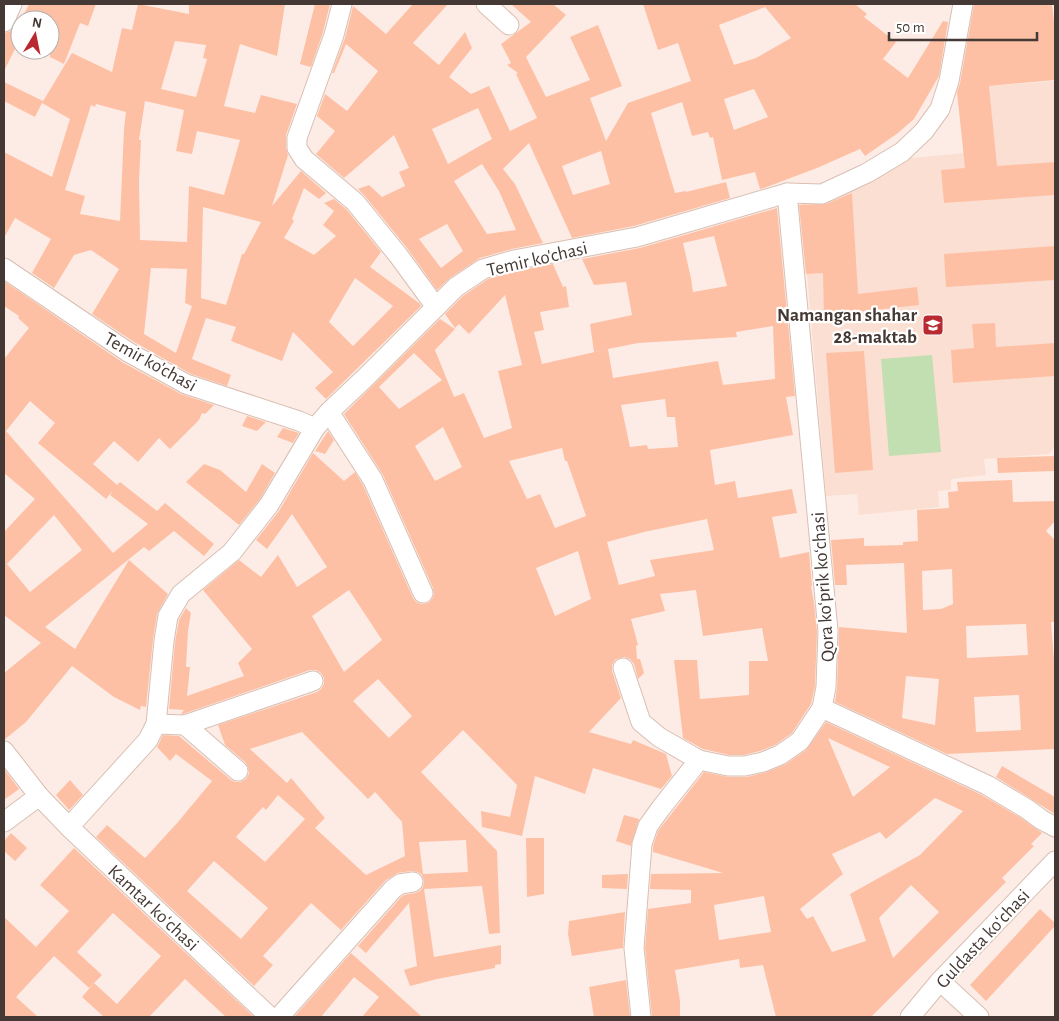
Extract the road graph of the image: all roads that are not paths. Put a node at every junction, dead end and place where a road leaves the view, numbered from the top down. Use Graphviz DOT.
graph roads {
  1 [pos="12,4"];
  2 [pos="342,4"];
  3 [pos="486,4"];
  4 [pos="962,4"];
  5 [pos="4,22"];
  6 [pos="509,25"];
  7 [pos="787,193"];
  8 [pos="4,268"];
  9 [pos="436,307"];
  10 [pos="329,412"];
  11 [pos="315,428"];
  12 [pos="423,592"];
  13 [pos="623,668"];
  14 [pos="314,681"];
  15 [pos="822,708"];
  16 [pos="156,724"];
  17 [pos="185,725"];
  18 [pos="4,751"];
  19 [pos="699,760"];
  20 [pos="238,771"];
  21 [pos="39,796"];
  22 [pos="4,822"];
  23 [pos="69,827"];
  24 [pos="1055,827"];
  25 [pos="1055,861"];
  26 [pos="413,882"];
  27 [pos="940,981"];
  28 [pos="270,1017"];
  29 [pos="279,1017"];
  30 [pos="642,1017"];
  31 [pos="910,1017"];
  32 [pos="979,1017"];
  1 -- 5 [label="street"];
  2 -- 9 [label="street"];
  3 -- 6 [label="street"];
  4 -- 7 [label="street, Temir ko'chasi"];
  7 -- 9 [label="street, Temir ko'chasi"];
  7 -- 15 [label="street, Qora koʻprik koʻchasi"];
  8 -- 11 [label="street, Temir ko'chasi"];
  9 -- 10 [label="street, Temir ko'chasi"];
  10 -- 11 [label="street, Temir ko'chasi"];
  10 -- 12 [label="street"];
  11 -- 16 [label="street"];
  13 -- 19 [label="street, Qora koʻprik koʻchasi"];
  14 -- 17 [label="street"];
  15 -- 19 [label="street, Qora koʻprik koʻchasi"];
  15 -- 24 [label="street"];
  16 -- 17 [label="street"];
  16 -- 23 [label="street"];
  17 -- 20 [label="street"];
  18 -- 21 [label="street, Kamtar koʻchasi"];
  19 -- 30 [label="street"];
  21 -- 22 [label="street"];
  21 -- 23 [label="street, Kamtar koʻchasi"];
  23 -- 28 [label="street, Kamtar koʻchasi"];
  25 -- 27 [label="street, Guldasta koʻchasi"];
  26 -- 29 [label="street"];
  27 -- 31 [label="street, Guldasta koʻchasi"];
  27 -- 32 [label="street"];
}
